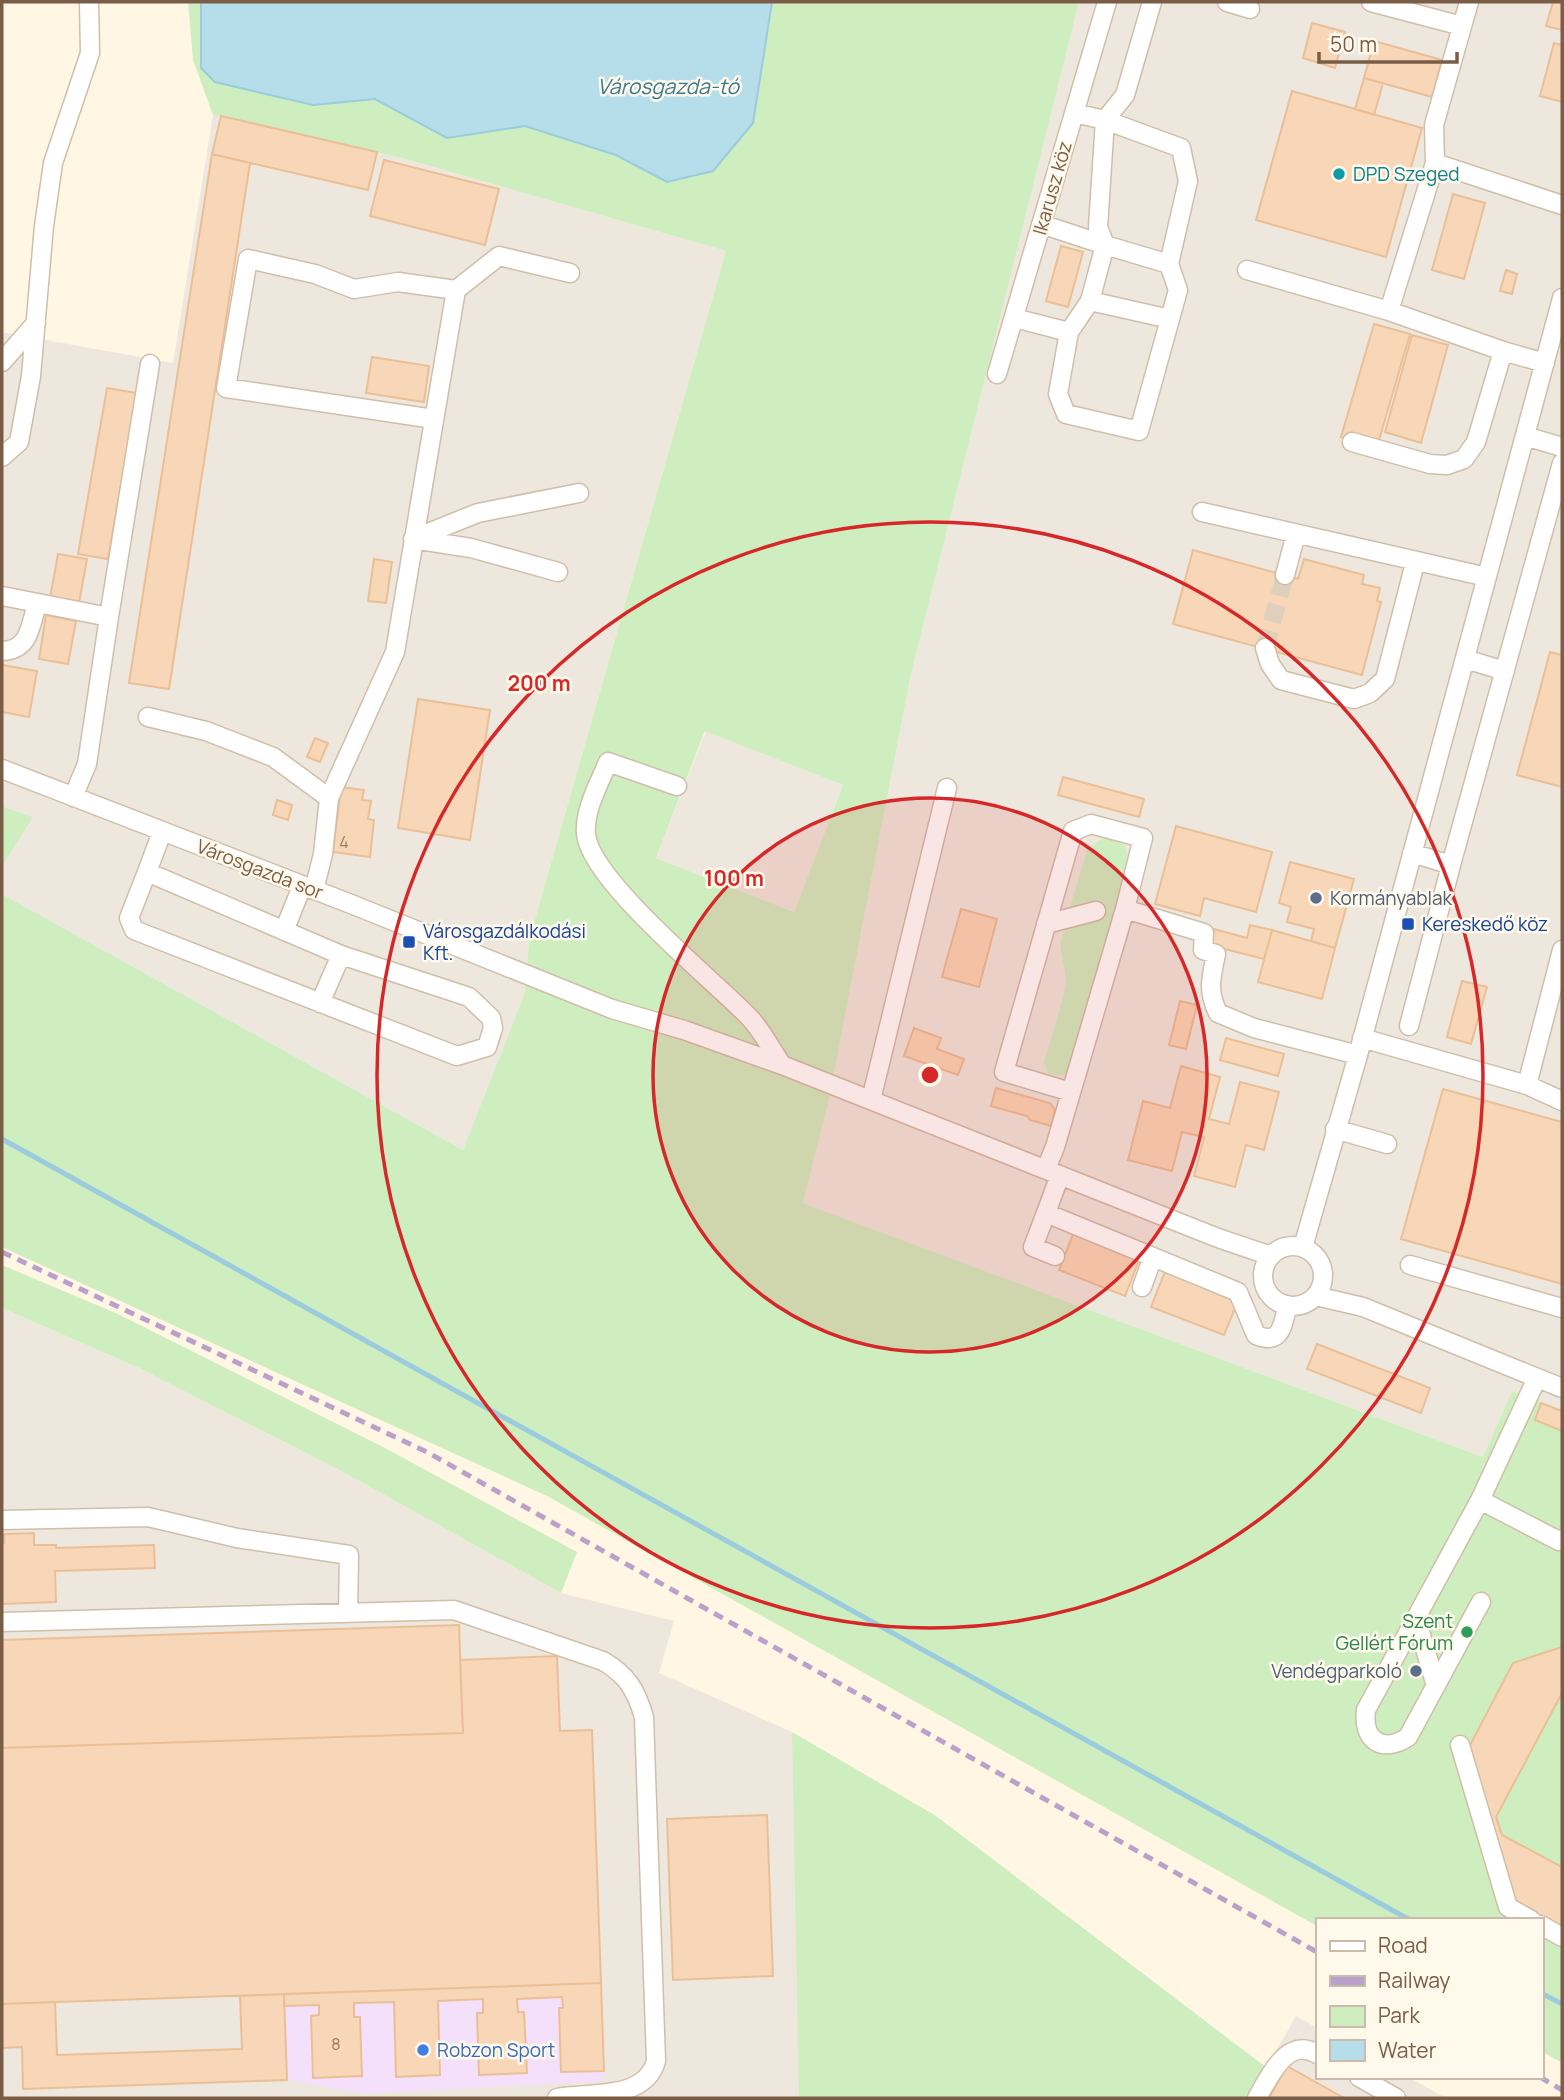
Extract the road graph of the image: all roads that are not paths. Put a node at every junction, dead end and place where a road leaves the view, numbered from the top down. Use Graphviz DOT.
graph roads {
  1 [pos="89,2"];
  2 [pos="1107,2"];
  3 [pos="1152,2"];
  4 [pos="1227,2"];
  5 [pos="1371,2"];
  6 [pos="1469,2"];
  7 [pos="1250,9"];
  8 [pos="1462,26"];
  9 [pos="1074,113"];
  10 [pos="1104,120"];
  11 [pos="1435,163"];
  12 [pos="1562,205"];
  13 [pos="1041,224"];
  14 [pos="1105,244"];
  15 [pos="1169,264"];
  16 [pos="1247,270"];
  17 [pos="570,273"];
  18 [pos="456,290"];
  19 [pos="1562,298"];
  20 [pos="1090,301"];
  21 [pos="1390,311"];
  22 [pos="1014,318"];
  23 [pos="1170,319"];
  24 [pos="36,323"];
  25 [pos="1069,332"];
  26 [pos="1503,351"];
  27 [pos="2,362"];
  28 [pos="1545,363"];
  29 [pos="150,364"];
  30 [pos="997,374"];
  31 [pos="434,419"];
  32 [pos="1525,436"];
  33 [pos="1352,442"];
  34 [pos="1562,447"];
  35 [pos="2,457"];
  36 [pos="1562,463"];
  37 [pos="579,493"];
  38 [pos="1202,512"];
  39 [pos="1296,534"];
  40 [pos="413,539"];
  41 [pos="1415,563"];
  42 [pos="558,572"];
  43 [pos="1285,575"];
  44 [pos="1487,578"];
  45 [pos="2,596"];
  46 [pos="37,604"];
  47 [pos="108,617"];
  48 [pos="1265,648"];
  49 [pos="2,651"];
  50 [pos="1465,659"];
  51 [pos="1505,671"];
  52 [pos="148,717"];
  53 [pos="2,769"];
  54 [pos="677,786"];
  55 [pos="947,788"];
  56 [pos="73,797"];
  57 [pos="329,799"];
  58 [pos="162,832"];
  59 [pos="1412,853"];
  60 [pos="1451,865"];
  61 [pos="147,872"];
  62 [pos="308,888"];
  63 [pos="1125,909"];
  64 [pos="1096,911"];
  65 [pos="1046,924"];
  66 [pos="284,931"];
  67 [pos="1562,950"];
  68 [pos="341,955"];
  69 [pos="320,1003"];
  70 [pos="1409,1026"];
  71 [pos="1360,1047"];
  72 [pos="782,1065"];
  73 [pos="1527,1085"];
  74 [pos="1071,1092"];
  75 [pos="871,1100"];
  76 [pos="1562,1101"];
  77 [pos="1335,1129"];
  78 [pos="1387,1144"];
  79 [pos="1053,1172"];
  80 [pos="1046,1213"];
  81 [pos="1303,1247"];
  82 [pos="1055,1256"];
  83 [pos="1153,1257"];
  84 [pos="1267,1263"];
  85 [pos="1410,1265"];
  86 [pos="1324,1279"];
  87 [pos="1142,1286"];
  88 [pos="1316,1296"];
  89 [pos="1288,1305"];
  90 [pos="1363,1307"];
  91 [pos="1562,1308"];
  92 [pos="1537,1378"];
  93 [pos="1562,1388"];
  94 [pos="1480,1500"];
  95 [pos="2,1521"];
  96 [pos="1562,1539"];
  97 [pos="1481,1602"];
  98 [pos="348,1613"];
  99 [pos="1416,1618"];
  100 [pos="2,1622"];
  101 [pos="1436,1686"];
  102 [pos="1460,1745"];
  103 [pos="1527,1918"];
  104 [pos="1543,1927"];
  105 [pos="1562,1937"];
  106 [pos="1316,2052"];
  107 [pos="1363,2079"];
  108 [pos="557,2098"];
  109 [pos="1257,2098"];
  110 [pos="1396,2098"];
  1 -- 24 [label="street"];
  2 -- 9 [label="street, Ikarusz köz"];
  3 -- 10 [label="street"];
  4 -- 7 [label="street"];
  5 -- 8 [label="street"];
  6 -- 8 [label="street"];
  8 -- 11 [label="street"];
  9 -- 10 [label="street"];
  9 -- 13 [label="street, Ikarusz köz"];
  10 -- 14 [label="street"];
  10 -- 15 [label="street"];
  11 -- 12 [label="street"];
  11 -- 21 [label="street"];
  13 -- 14 [label="street"];
  13 -- 22 [label="street, Ikarusz köz"];
  14 -- 15 [label="street"];
  14 -- 20 [label="street"];
  15 -- 23 [label="street"];
  16 -- 21 [label="street"];
  17 -- 18 [label="street"];
  18 -- 31 [label="street"];
  18 -- 31 [label="street"];
  19 -- 28 [label="street"];
  20 -- 23 [label="street"];
  20 -- 25 [label="street"];
  21 -- 26 [label="street"];
  22 -- 25 [label="street"];
  22 -- 30 [label="street, Ikarusz köz"];
  23 -- 25 [label="street"];
  24 -- 27 [label="street"];
  24 -- 35 [label="street"];
  26 -- 28 [label="street"];
  26 -- 33 [label="street"];
  28 -- 32 [label="street"];
  29 -- 47 [label="street"];
  31 -- 40 [label="street"];
  32 -- 34 [label="street"];
  32 -- 44 [label="street"];
  36 -- 51 [label="street"];
  37 -- 40 [label="street"];
  38 -- 39 [label="street"];
  39 -- 41 [label="street"];
  39 -- 43 [label="street"];
  40 -- 42 [label="street"];
  40 -- 57 [label="street"];
  41 -- 44 [label="street"];
  41 -- 48 [label="street"];
  44 -- 50 [label="street"];
  45 -- 46 [label="street"];
  46 -- 47 [label="street"];
  46 -- 49 [label="street"];
  47 -- 56 [label="street"];
  50 -- 51 [label="street"];
  50 -- 59 [label="street"];
  51 -- 60 [label="street"];
  52 -- 57 [label="street"];
  53 -- 56 [label="street, Városgazda sor"];
  54 -- 72 [label="street"];
  55 -- 75 [label="street"];
  56 -- 58 [label="street, Városgazda sor"];
  57 -- 62 [label="street"];
  58 -- 61 [label="street"];
  58 -- 62 [label="street, Városgazda sor"];
  59 -- 60 [label="street"];
  59 -- 71 [label="street"];
  60 -- 70 [label="street"];
  61 -- 66 [label="street"];
  61 -- 69 [label="street"];
  62 -- 66 [label="street"];
  62 -- 72 [label="street, Városgazda sor"];
  63 -- 65 [label="street"];
  63 -- 71 [label="street"];
  63 -- 74 [label="street"];
  64 -- 65 [label="street"];
  65 -- 74 [label="street"];
  66 -- 68 [label="street"];
  67 -- 73 [label="street"];
  68 -- 69 [label="street"];
  68 -- 69 [label="street"];
  71 -- 73 [label="street"];
  71 -- 77 [label="street"];
  72 -- 75 [label="street, Városgazda sor"];
  73 -- 76 [label="street"];
  74 -- 79 [label="street"];
  75 -- 79 [label="street, Városgazda sor"];
  77 -- 78 [label="street"];
  77 -- 81 [label="street"];
  79 -- 80 [label="street"];
  79 -- 84 [label="street, Városgazda sor"];
  80 -- 82 [label="street"];
  80 -- 83 [label="street"];
  81 -- 84 [label="street"];
  81 -- 86 [label="street"];
  83 -- 87 [label="street"];
  83 -- 89 [label="street"];
  84 -- 89 [label="street"];
  85 -- 91 [label="street"];
  86 -- 88 [label="street"];
  86 -- 90 [label="street"];
  88 -- 89 [label="street"];
  88 -- 90 [label="street"];
  90 -- 92 [label="street"];
  92 -- 93 [label="street"];
  92 -- 94 [label="street"];
  94 -- 96 [label="street"];
  94 -- 99 [label="street"];
  95 -- 98 [label="street"];
  97 -- 101 [label="street"];
  98 -- 100 [label="street"];
  98 -- 108 [label="street"];
  99 -- 101 [label="street"];
  99 -- 101 [label="street"];
  102 -- 103 [label="street"];
  104 -- 105 [label="street"];
  106 -- 109 [label="street"];
  107 -- 110 [label="street"];
}
